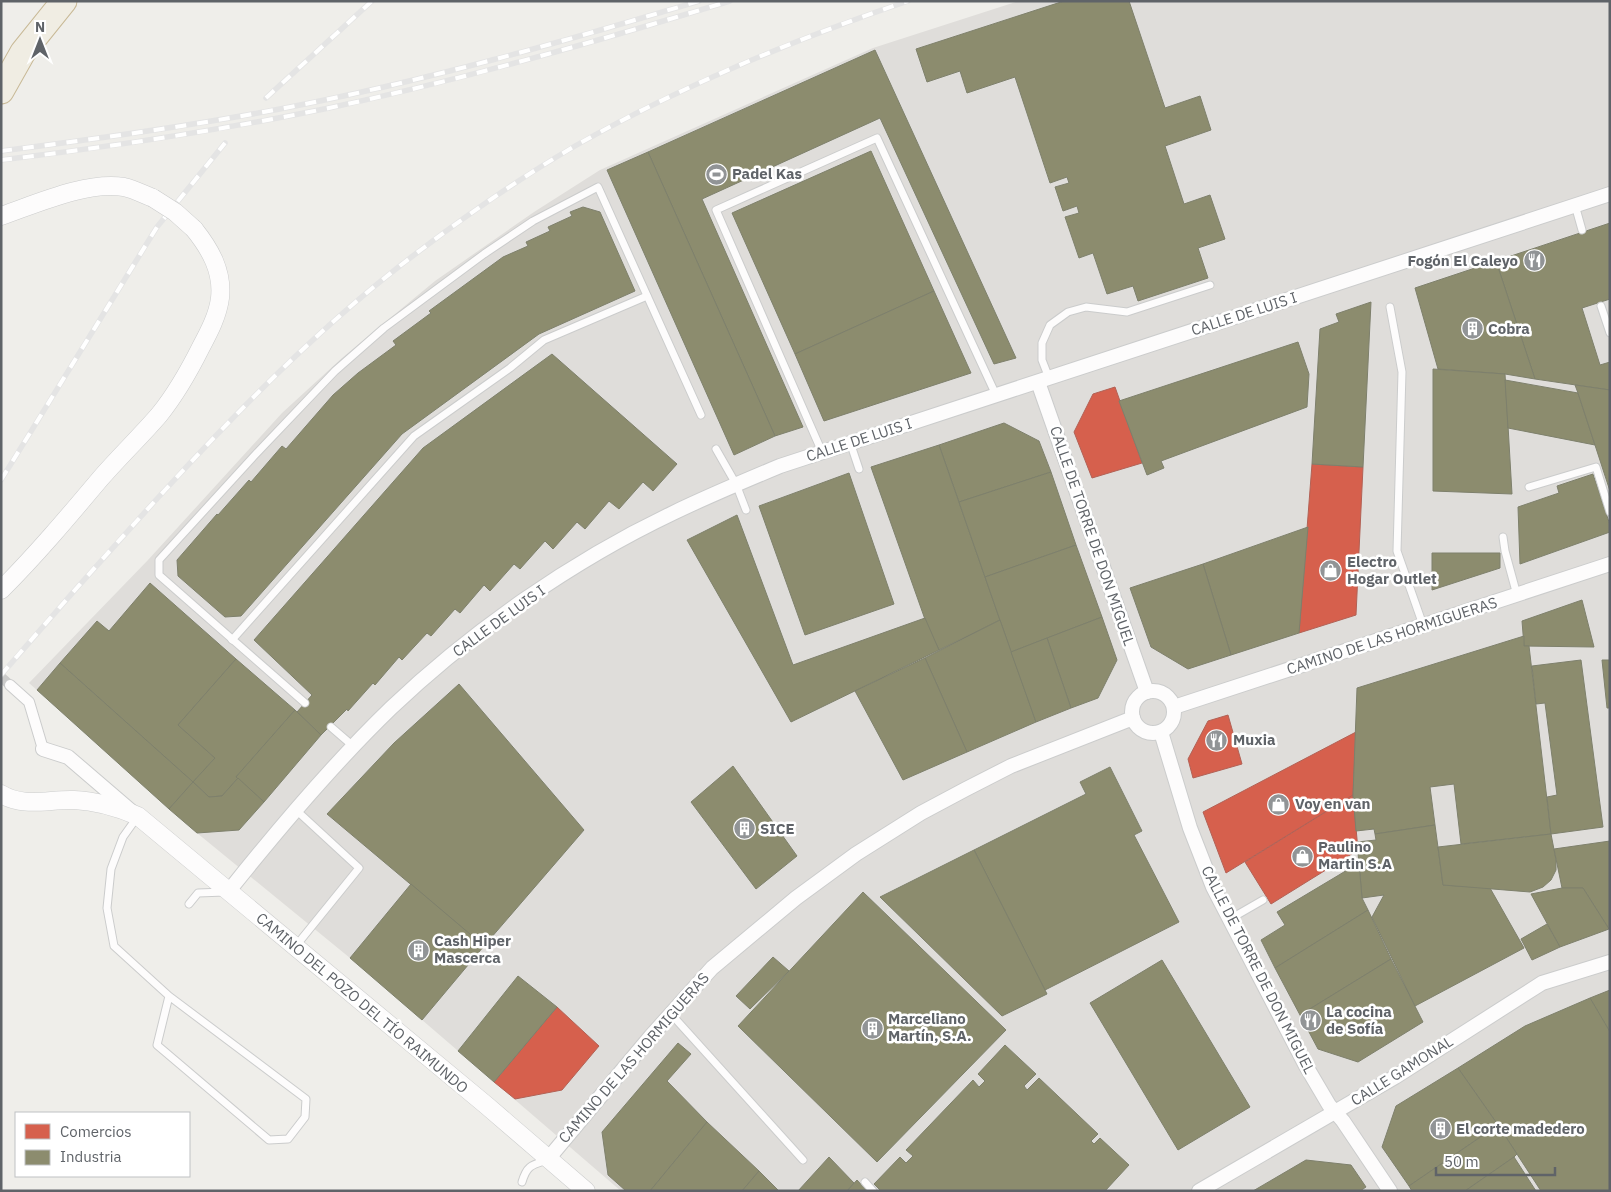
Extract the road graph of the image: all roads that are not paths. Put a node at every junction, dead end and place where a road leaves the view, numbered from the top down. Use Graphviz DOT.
graph roads {
  1 [pos="64,1"];
  2 [pos="1,91"];
  3 [pos="1610,194"];
  4 [pos="1575,205"];
  5 [pos="1,216"];
  6 [pos="1582,230"];
  7 [pos="1210,285"];
  8 [pos="647,296"];
  9 [pos="1601,306"];
  10 [pos="1390,307"];
  11 [pos="1610,333"];
  12 [pos="1043,380"];
  13 [pos="996,395"];
  14 [pos="701,415"];
  15 [pos="850,442"];
  16 [pos="716,449"];
  17 [pos="822,452"];
  18 [pos="859,469"];
  19 [pos="736,484"];
  20 [pos="1529,486"];
  21 [pos="746,510"];
  22 [pos="1610,512"];
  23 [pos="1503,538"];
  24 [pos="1610,564"];
  25 [pos="1,590"];
  26 [pos="1516,595"];
  27 [pos="1422,624"];
  28 [pos="232,640"];
  29 [pos="10,685"];
  30 [pos="1146,692"];
  31 [pos="305,703"];
  32 [pos="1174,707"];
  33 [pos="1133,718"];
  34 [pos="331,727"];
  35 [pos="1161,732"];
  36 [pos="353,746"];
  37 [pos="43,748"];
  38 [pos="1,794"];
  39 [pos="296,810"];
  40 [pos="138,816"];
  41 [pos="228,892"];
  42 [pos="1263,900"];
  43 [pos="189,904"];
  44 [pos="1230,919"];
  45 [pos="294,947"];
  46 [pos="1610,962"];
  47 [pos="169,996"];
  48 [pos="670,1013"];
  49 [pos="1336,1112"];
  50 [pos="548,1159"];
  51 [pos="803,1160"];
  52 [pos="522,1182"];
  53 [pos="865,1182"];
  54 [pos="586,1191"];
  55 [pos="873,1191"];
  56 [pos="1199,1191"];
  57 [pos="1390,1191"];
  1 -- 2 [label="highway"];
  3 -- 4 [label="street, CALLE DE LUIS I"];
  4 -- 6 [label="lane"];
  4 -- 12 [label="street, CALLE DE LUIS I"];
  5 -- 25 [label="street, bridge"];
  7 -- 12 [label="lane"];
  8 -- 14 [label="lane"];
  8 -- 28 [label="lane"];
  8 -- 28 [label="lane"];
  9 -- 11 [label="lane"];
  10 -- 27 [label="lane"];
  12 -- 13 [label="street, CALLE DE LUIS I"];
  12 -- 30 [label="street, CALLE DE TORRE DE DON MIGUEL"];
  13 -- 15 [label="street, CALLE DE LUIS I"];
  13 -- 17 [label="lane"];
  15 -- 17 [label="street, CALLE DE LUIS I"];
  15 -- 18 [label="lane"];
  16 -- 19 [label="lane"];
  17 -- 19 [label="street, CALLE DE LUIS I"];
  19 -- 21 [label="lane"];
  19 -- 36 [label="street, CALLE DE LUIS I"];
  20 -- 22 [label="lane"];
  23 -- 26 [label="lane"];
  24 -- 26 [label="street, CAMINO DE LAS HORMIGUERAS"];
  26 -- 27 [label="street, CAMINO DE LAS HORMIGUERAS"];
  27 -- 32 [label="street, CAMINO DE LAS HORMIGUERAS"];
  28 -- 31 [label="lane"];
  29 -- 37 [label="street, CAMINO DEL POZO DEL TÍO RAIMUNDO"];
  30 -- 32 [label="street"];
  30 -- 33 [label="street"];
  32 -- 35 [label="street"];
  33 -- 35 [label="street"];
  33 -- 48 [label="street, CAMINO DE LAS HORMIGUERAS"];
  34 -- 36 [label="lane"];
  35 -- 44 [label="street, CALLE DE TORRE DE DON MIGUEL"];
  36 -- 39 [label="street, CALLE DE LUIS I"];
  37 -- 40 [label="street, CAMINO DEL POZO DEL TÍO RAIMUNDO"];
  38 -- 40 [label="street, CAMINO DEL POZO DEL TÍO RAIMUNDO"];
  39 -- 41 [label="street, CALLE DE LUIS I"];
  39 -- 45 [label="lane"];
  40 -- 41 [label="street, CAMINO DEL POZO DEL TÍO RAIMUNDO"];
  40 -- 47 [label="lane"];
  41 -- 43 [label="lane"];
  41 -- 45 [label="street, CAMINO DEL POZO DEL TÍO RAIMUNDO"];
  42 -- 44 [label="lane"];
  44 -- 49 [label="street, CALLE DE TORRE DE DON MIGUEL"];
  45 -- 50 [label="street, CAMINO DEL POZO DEL TÍO RAIMUNDO"];
  46 -- 49 [label="street, CALLE GAMONAL"];
  47 -- 47 [label="lane"];
  48 -- 50 [label="street, CAMINO DE LAS HORMIGUERAS"];
  48 -- 51 [label="lane"];
  49 -- 56 [label="street, CALLE GAMONAL"];
  49 -- 57 [label="street, CALLE DE TORRE DE DON MIGUEL"];
  50 -- 52 [label="lane"];
  50 -- 54 [label="street, CAMINO DEL POZO DEL TÍO RAIMUNDO"];
  53 -- 55 [label="lane"];
}
